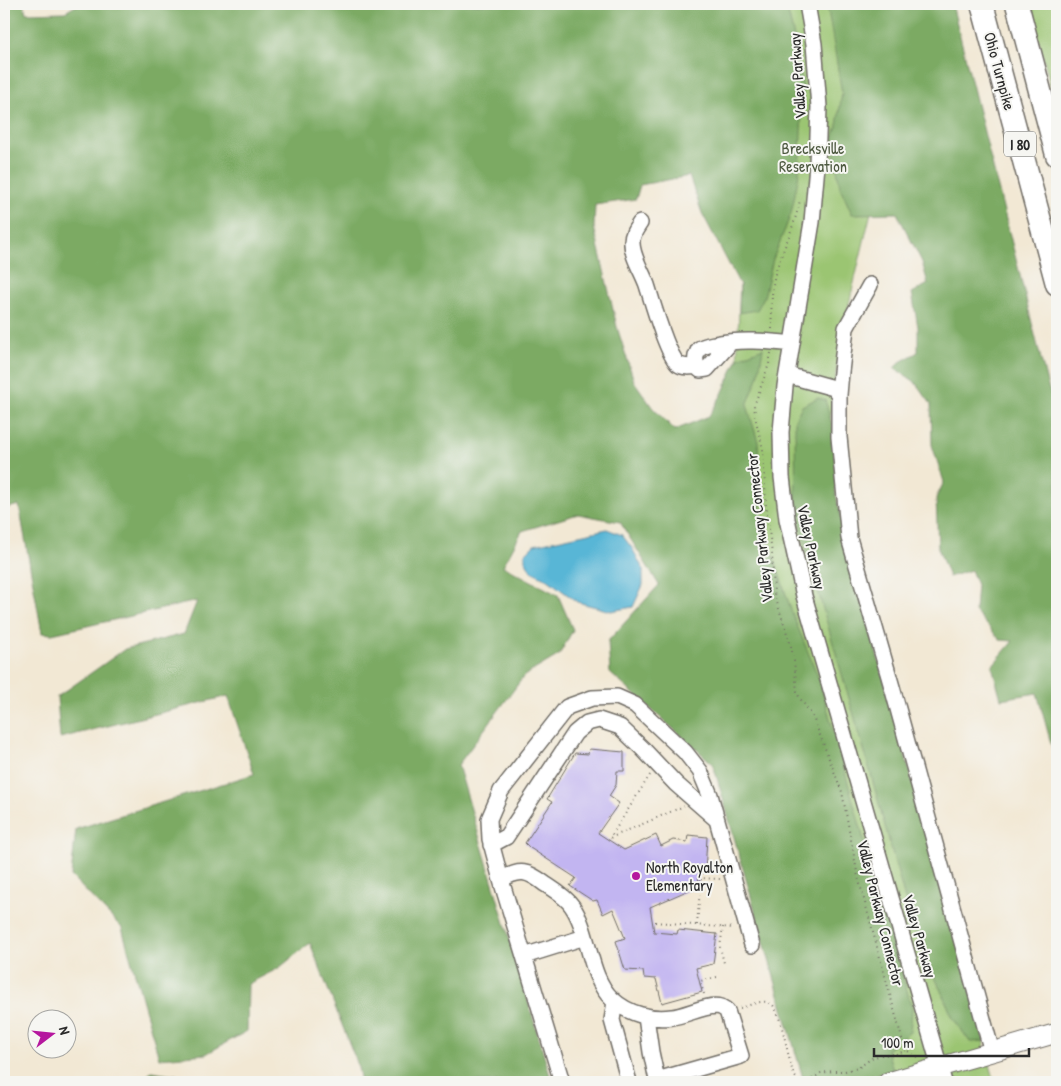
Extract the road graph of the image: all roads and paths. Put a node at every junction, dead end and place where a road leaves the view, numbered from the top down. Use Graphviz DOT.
graph roads {
  1 [pos="807,4"];
  2 [pos="982,4"];
  3 [pos="1017,4"];
  4 [pos="1057,155"];
  5 [pos="802,194"];
  6 [pos="640,223"];
  7 [pos="1057,284"];
  8 [pos="870,285"];
  9 [pos="772,342"];
  10 [pos="792,344"];
  11 [pos="787,375"];
  12 [pos="839,395"];
  13 [pos="584,701"];
  14 [pos="591,722"];
  15 [pos="653,771"];
  16 [pos="686,805"];
  17 [pos="716,820"];
  18 [pos="491,845"];
  19 [pos="724,879"];
  20 [pos="500,880"];
  21 [pos="655,922"];
  22 [pos="697,926"];
  23 [pos="723,927"];
  24 [pos="738,928"];
  25 [pos="585,937"];
  26 [pos="752,945"];
  27 [pos="524,956"];
  28 [pos="724,963"];
  29 [pos="717,977"];
  30 [pos="704,995"];
  31 [pos="615,1002"];
  32 [pos="734,1008"];
  33 [pos="646,1017"];
  34 [pos="1057,1033"];
  35 [pos="906,1050"];
  36 [pos="992,1052"];
  37 [pos="920,1062"];
  38 [pos="941,1075"];
  39 [pos="657,1081"];
  40 [pos="562,1082"];
  41 [pos="629,1082"];
  42 [pos="802,1082"];
  43 [pos="808,1082"];
  44 [pos="888,1082"];
  1 -- 10 [label="street, Valley Parkway"];
  2 -- 7 [label="highway, Ohio Turnpike / I 80"];
  3 -- 4 [label="highway, Ohio Turnpike / I 80"];
  5 -- 9 [label="path, Valley Parkway Connector"];
  6 -- 9 [label="street"];
  8 -- 12 [label="street"];
  9 -- 10 [label="street"];
  9 -- 35 [label="path, Valley Parkway Connector"];
  10 -- 11 [label="street, Valley Parkway"];
  11 -- 12 [label="street"];
  11 -- 38 [label="street, Valley Parkway"];
  12 -- 36 [label="street"];
  13 -- 14 [label="street"];
  13 -- 17 [label="street"];
  13 -- 18 [label="street"];
  14 -- 17 [label="street"];
  14 -- 18 [label="street"];
  15 -- 16 [label="path"];
  17 -- 26 [label="street"];
  18 -- 20 [label="street"];
  19 -- 22 [label="path"];
  20 -- 25 [label="street"];
  20 -- 27 [label="street"];
  21 -- 22 [label="path"];
  22 -- 23 [label="path"];
  23 -- 24 [label="path"];
  23 -- 28 [label="path"];
  25 -- 27 [label="street"];
  25 -- 31 [label="street"];
  27 -- 40 [label="street"];
  29 -- 30 [label="path"];
  31 -- 33 [label="street"];
  31 -- 41 [label="street"];
  32 -- 42 [label="path"];
  33 -- 39 [label="street"];
  33 -- 39 [label="street"];
  34 -- 36 [label="main road"];
  35 -- 37 [label="path"];
  35 -- 43 [label="path"];
  36 -- 38 [label="main road"];
  38 -- 44 [label="main road"];
}
